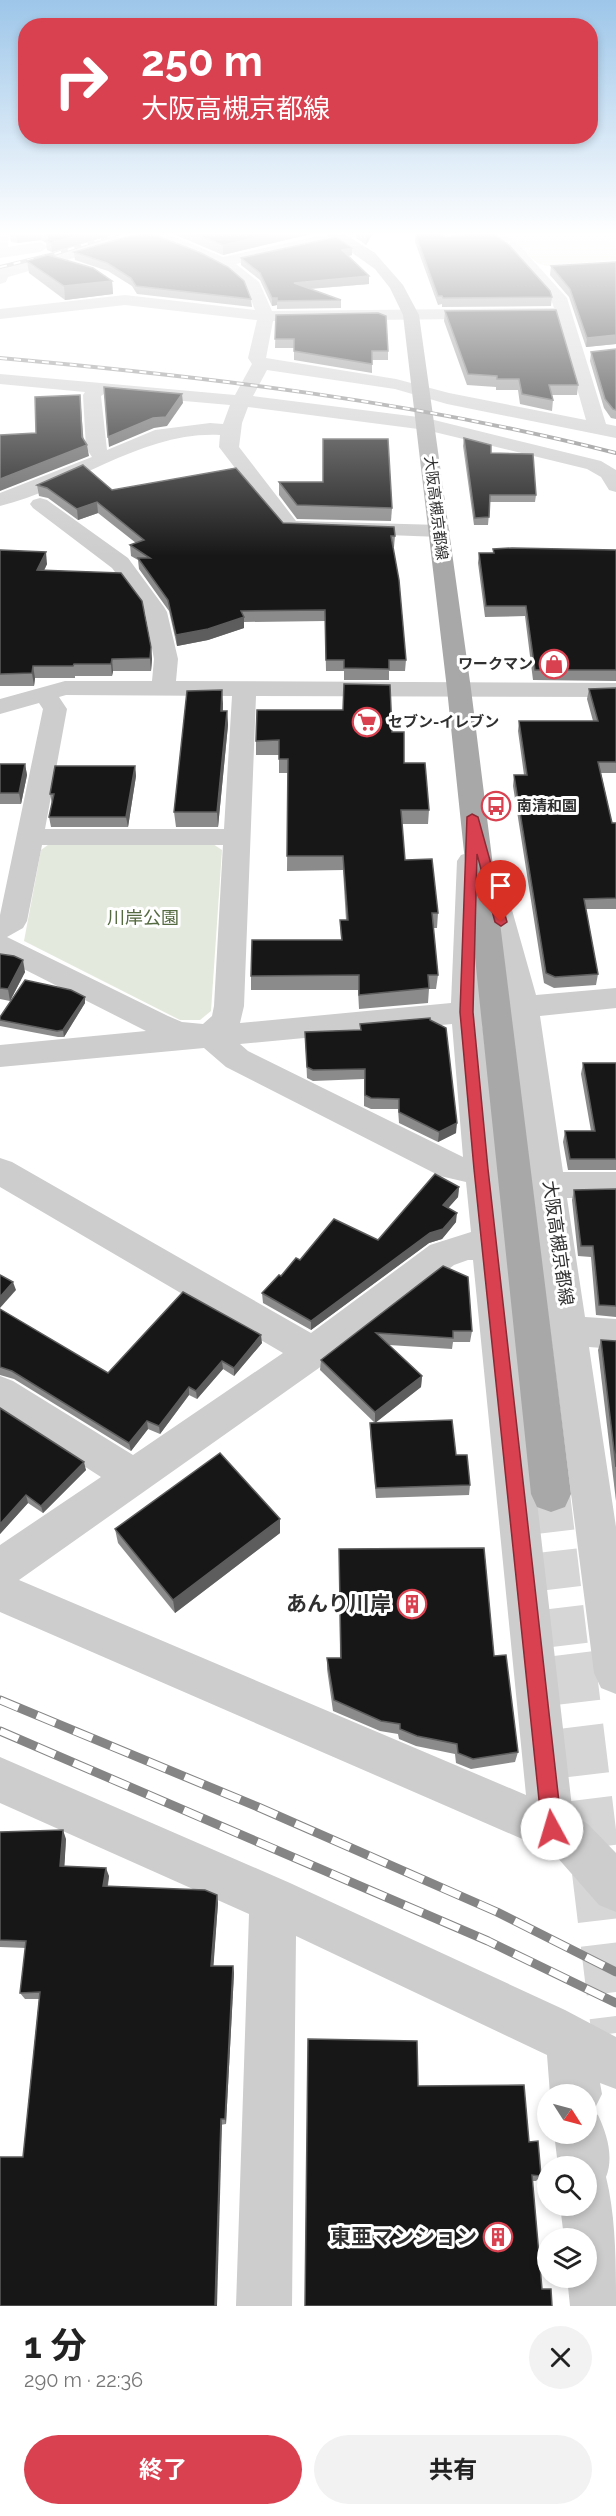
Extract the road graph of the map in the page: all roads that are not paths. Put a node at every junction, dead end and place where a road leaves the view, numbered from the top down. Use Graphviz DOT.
graph roads {
  1 [pos="260,341"];
  2 [pos="414,341"];
  3 [pos="573,341"];
  4 [pos="596,353"];
  5 [pos="577,355"];
  6 [pos="261,364"];
  7 [pos="0,379"];
  8 [pos="99,388"];
  9 [pos="420,390"];
  10 [pos="239,401"];
  11 [pos="426,424"];
  12 [pos="610,429"];
  13 [pos="229,438"];
  14 [pos="173,452"];
  15 [pos="111,466"];
  16 [pos="613,481"];
  17 [pos="0,500"];
  18 [pos="40,504"];
  19 [pos="0,519"];
  20 [pos="440,531"];
  21 [pos="163,688"];
  22 [pos="244,689"];
  23 [pos="459,689"];
  24 [pos="616,690"];
  25 [pos="45,694"];
  26 [pos="0,707"];
  27 [pos="472,817"];
  28 [pos="29,837"];
  29 [pos="236,837"];
  30 [pos="0,930"];
  31 [pos="0,945"];
  32 [pos="616,998"];
  33 [pos="495,1009"];
  34 [pos="210,1036"];
  35 [pos="0,1056"];
  36 [pos="481,1169"];
  37 [pos="0,1171"];
  38 [pos="549,1185"];
  39 [pos="616,1185"];
  40 [pos="490,1245"];
  41 [pos="570,1331"];
  42 [pos="616,1334"];
  43 [pos="313,1352"];
  44 [pos="0,1392"];
  45 [pos="133,1476"];
  46 [pos="552,1494"];
  47 [pos="0,1569"];
  48 [pos="0,1592"];
  49 [pos="616,1674"];
  50 [pos="0,1780"];
  51 [pos="552,1829"];
  52 [pos="616,1888"];
  53 [pos="273,1900"];
  54 [pos="571,2040"];
  55 [pos="616,2064"];
  56 [pos="575,2084"];
  57 [pos="588,2216"];
  58 [pos="264,2306"];
  59 [pos="598,2306"];
  1 -- 6 [label="street"];
  2 -- 9 [label="main road, 大阪高槻京都線"];
  3 -- 5 [label="street"];
  4 -- 5 [label="street"];
  5 -- 12 [label="street"];
  6 -- 9 [label="street"];
  6 -- 10 [label="street"];
  7 -- 8 [label="street"];
  8 -- 10 [label="street"];
  8 -- 15 [label="street"];
  9 -- 11 [label="main road, 大阪高槻京都線"];
  9 -- 12 [label="street"];
  10 -- 11 [label="street"];
  10 -- 13 [label="street"];
  11 -- 16 [label="street"];
  11 -- 20 [label="main road, 大阪高槻京都線"];
  13 -- 14 [label="street"];
  13 -- 15 [label="street"];
  13 -- 20 [label="street"];
  15 -- 17 [label="street"];
  15 -- 18 [label="street"];
  18 -- 19 [label="street"];
  18 -- 21 [label="street"];
  20 -- 23 [label="main road, 大阪高槻京都線"];
  21 -- 22 [label="street"];
  21 -- 25 [label="street"];
  22 -- 23 [label="street"];
  22 -- 29 [label="street"];
  23 -- 24 [label="street"];
  23 -- 27 [label="main road, 大阪高槻京都線"];
  25 -- 26 [label="street"];
  25 -- 28 [label="street"];
  27 -- 33 [label="street, 大阪高槻京都線"];
  27 -- 33 [label="street, 大阪高槻京都線"];
  28 -- 29 [label="street"];
  28 -- 30 [label="street"];
  29 -- 34 [label="street"];
  31 -- 34 [label="street"];
  32 -- 33 [label="street"];
  33 -- 34 [label="street"];
  33 -- 36 [label="street, 大阪高槻京都線"];
  33 -- 38 [label="street, 大阪高槻京都線"];
  33 -- 46 [label="main road, 大阪高槻京都線"];
  34 -- 35 [label="street"];
  34 -- 36 [label="street"];
  36 -- 40 [label="street, 大阪高槻京都線"];
  37 -- 43 [label="street"];
  38 -- 39 [label="street"];
  38 -- 41 [label="street, 大阪高槻京都線"];
  40 -- 43 [label="street"];
  40 -- 51 [label="street, 大阪高槻京都線"];
  41 -- 42 [label="street"];
  41 -- 49 [label="street, 大阪高槻京都線"];
  43 -- 45 [label="street"];
  44 -- 45 [label="street"];
  45 -- 47 [label="street"];
  48 -- 51 [label="street"];
  50 -- 53 [label="street"];
  51 -- 52 [label="street"];
  53 -- 54 [label="street"];
  53 -- 58 [label="street"];
  54 -- 55 [label="street"];
  54 -- 56 [label="street"];
  57 -- 59 [label="street"];
}
